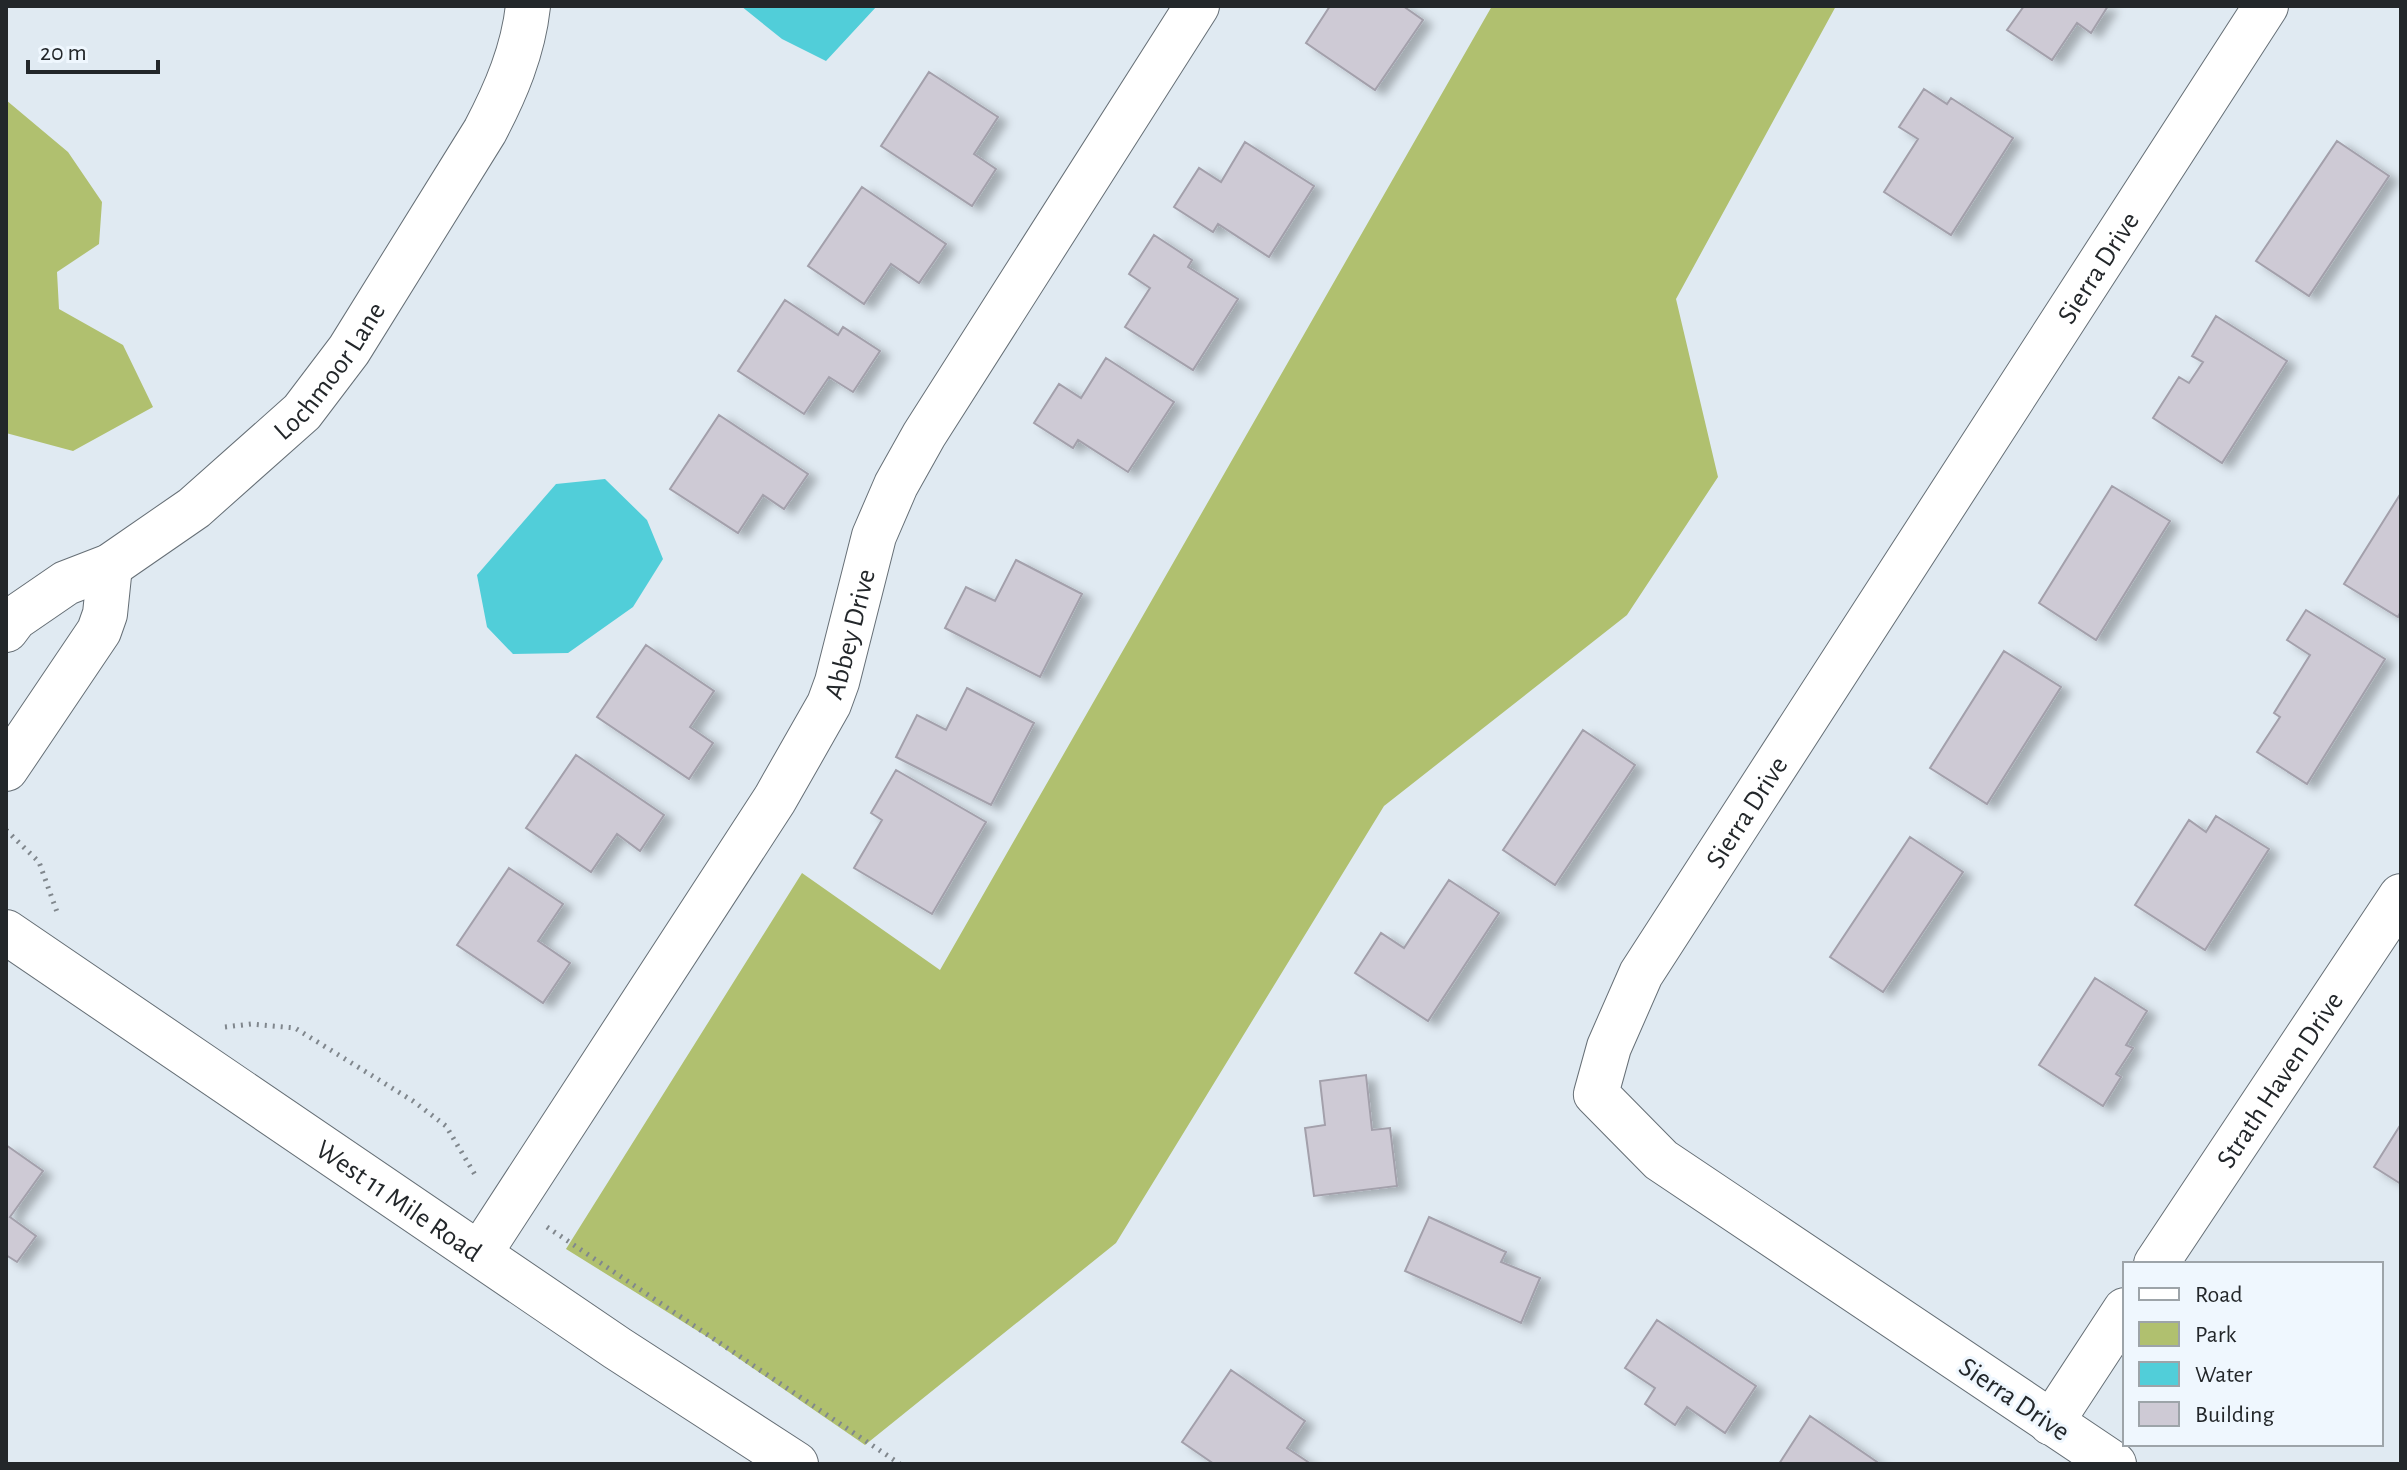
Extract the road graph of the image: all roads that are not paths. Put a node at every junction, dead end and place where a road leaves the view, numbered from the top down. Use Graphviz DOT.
graph roads {
  1 [pos="528,6"];
  2 [pos="1197,6"];
  3 [pos="2266,6"];
  4 [pos="110,566"];
  5 [pos="6,630"];
  6 [pos="6,769"];
  7 [pos="2401,896"];
  8 [pos="6,932"];
  9 [pos="480,1253"];
  10 [pos="2157,1262"];
  11 [pos="2123,1313"];
  12 [pos="2051,1423"];
  13 [pos="796,1464"];
  14 [pos="2114,1464"];
  1 -- 4 [label="street, Lochmoor Lane"];
  2 -- 9 [label="street, Abbey Drive"];
  3 -- 12 [label="street, Sierra Drive"];
  4 -- 5 [label="street, Lochmoor Lane"];
  4 -- 6 [label="street"];
  7 -- 10 [label="street, Strath Haven Drive"];
  8 -- 9 [label="street, West 11 Mile Road"];
  9 -- 13 [label="street, West 11 Mile Road"];
  11 -- 12 [label="street"];
  12 -- 14 [label="street, Sierra Drive"];
}
